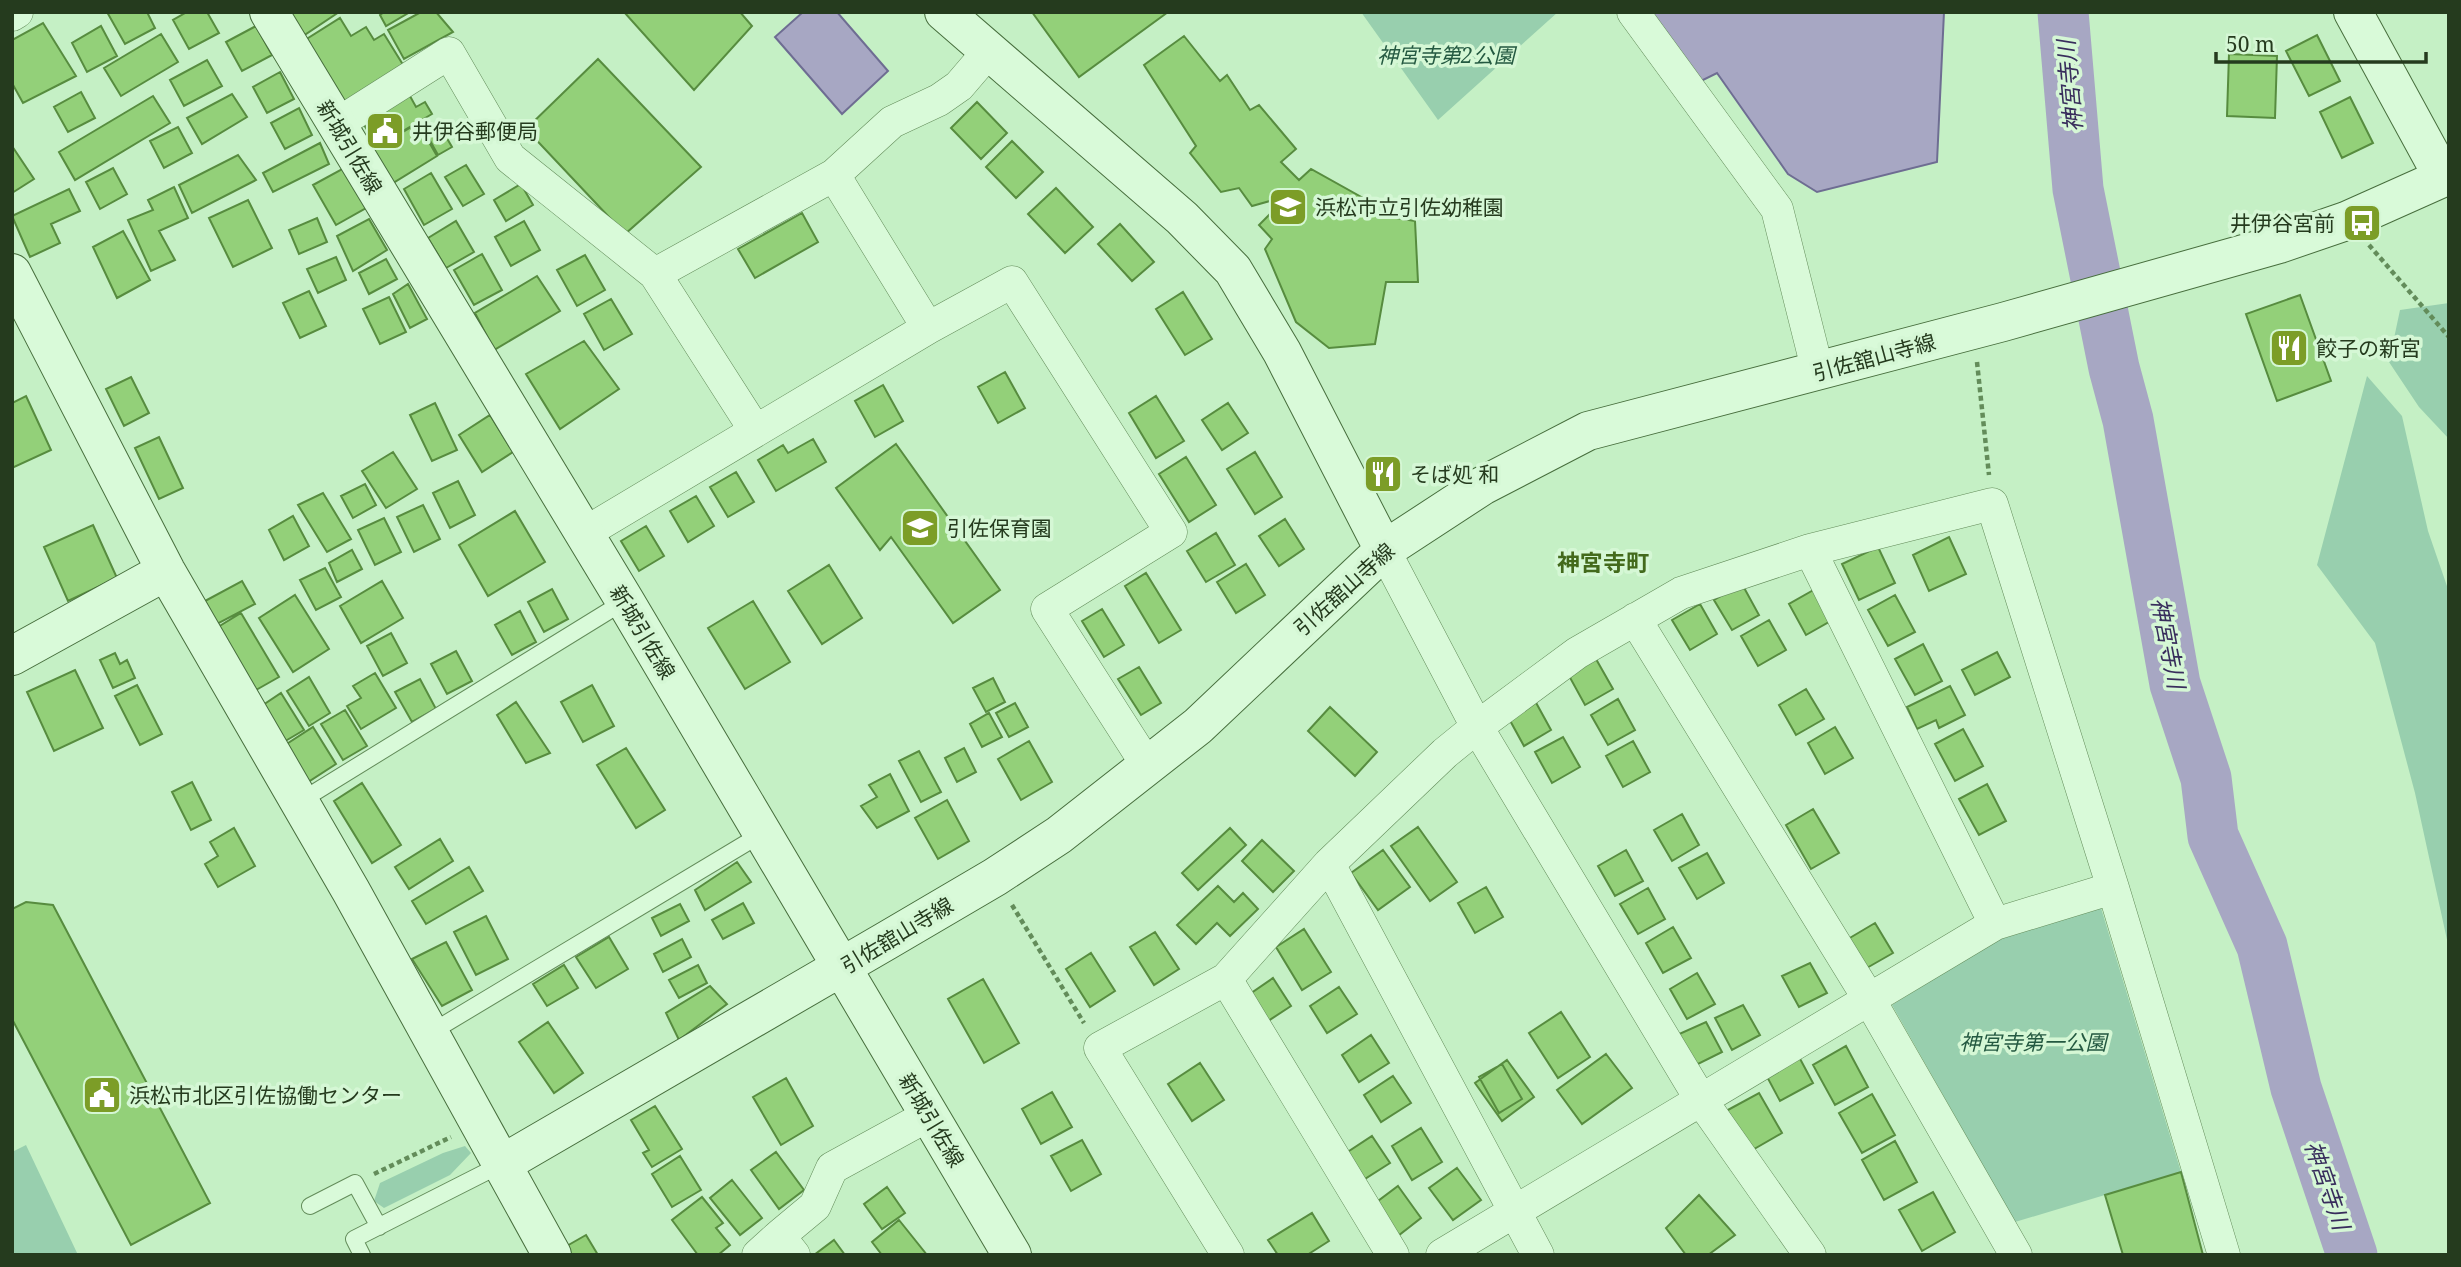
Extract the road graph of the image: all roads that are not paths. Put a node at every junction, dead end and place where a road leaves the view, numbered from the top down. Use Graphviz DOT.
graph roads {
  1 [pos="17,12"];
  2 [pos="269,12"];
  3 [pos="944,12"];
  4 [pos="1633,12"];
  5 [pos="2353,12"];
  6 [pos="12,15"];
  7 [pos="989,51"];
  8 [pos="337,124"];
  9 [pos="834,175"];
  10 [pos="2446,176"];
  11 [pos="12,273"];
  12 [pos="655,274"];
  13 [pos="928,328"];
  14 [pos="1818,372"];
  15 [pos="755,430"];
  16 [pos="583,534"];
  17 [pos="1384,550"];
  18 [pos="1810,550"];
  19 [pos="166,572"];
  20 [pos="625,601"];
  21 [pos="1635,619"];
  22 [pos="12,656"];
  23 [pos="1477,727"];
  24 [pos="1147,765"];
  25 [pos="298,803"];
  26 [pos="763,834"];
  27 [pos="1329,864"];
  28 [pos="2113,888"];
  29 [pos="1995,924"];
  30 [pos="842,967"];
  31 [pos="1226,979"];
  32 [pos="1869,999"];
  33 [pos="430,1033"];
  34 [pos="1701,1100"];
  35 [pos="929,1115"];
  36 [pos="502,1164"];
  37 [pos="310,1206"];
  38 [pos="1515,1213"];
  39 [pos="379,1227"];
  40 [pos="777,1248"];
  41 [pos="362,1255"];
  42 [pos="552,1255"];
  43 [pos="1012,1255"];
  44 [pos="1228,1255"];
  45 [pos="1394,1255"];
  46 [pos="1442,1255"];
  47 [pos="1538,1255"];
  48 [pos="1810,1255"];
  49 [pos="2016,1255"];
  50 [pos="2224,1255"];
  1 -- 6 [label="street"];
  2 -- 8 [label="main road, 新城引佐線"];
  3 -- 7 [label="main road"];
  4 -- 14 [label="street"];
  5 -- 10 [label="main road"];
  7 -- 9 [label="street"];
  7 -- 17 [label="main road"];
  8 -- 12 [label="street"];
  8 -- 16 [label="main road, 新城引佐線"];
  9 -- 12 [label="street"];
  9 -- 13 [label="street"];
  10 -- 14 [label="main road, 引佐舘山寺線"];
  11 -- 19 [label="main road"];
  12 -- 15 [label="street"];
  13 -- 15 [label="street"];
  13 -- 24 [label="street"];
  14 -- 17 [label="main road, 引佐舘山寺線"];
  15 -- 16 [label="street"];
  16 -- 20 [label="main road, 新城引佐線"];
  17 -- 23 [label="street"];
  17 -- 24 [label="main road, 引佐舘山寺線"];
  18 -- 21 [label="street"];
  18 -- 28 [label="street"];
  18 -- 29 [label="street"];
  19 -- 22 [label="main road"];
  19 -- 25 [label="main road"];
  20 -- 25 [label="lane"];
  20 -- 26 [label="main road, 新城引佐線"];
  21 -- 23 [label="street"];
  21 -- 32 [label="street"];
  23 -- 27 [label="street"];
  23 -- 34 [label="street"];
  24 -- 30 [label="main road, 引佐舘山寺線"];
  25 -- 33 [label="main road"];
  26 -- 30 [label="main road, 新城引佐線"];
  26 -- 33 [label="lane"];
  27 -- 31 [label="street"];
  27 -- 38 [label="street"];
  28 -- 29 [label="street"];
  28 -- 50 [label="street"];
  29 -- 32 [label="street"];
  30 -- 35 [label="main road, 新城引佐線"];
  30 -- 36 [label="main road, 引佐舘山寺線"];
  31 -- 44 [label="street"];
  31 -- 45 [label="street"];
  32 -- 34 [label="street"];
  32 -- 49 [label="street"];
  33 -- 36 [label="main road"];
  34 -- 38 [label="street"];
  34 -- 48 [label="street"];
  35 -- 40 [label="street"];
  35 -- 43 [label="main road, 新城引佐線"];
  36 -- 39 [label="lane"];
  36 -- 42 [label="main road"];
  37 -- 39 [label="lane"];
  38 -- 46 [label="street"];
  38 -- 47 [label="street"];
  39 -- 41 [label="lane"];
}
